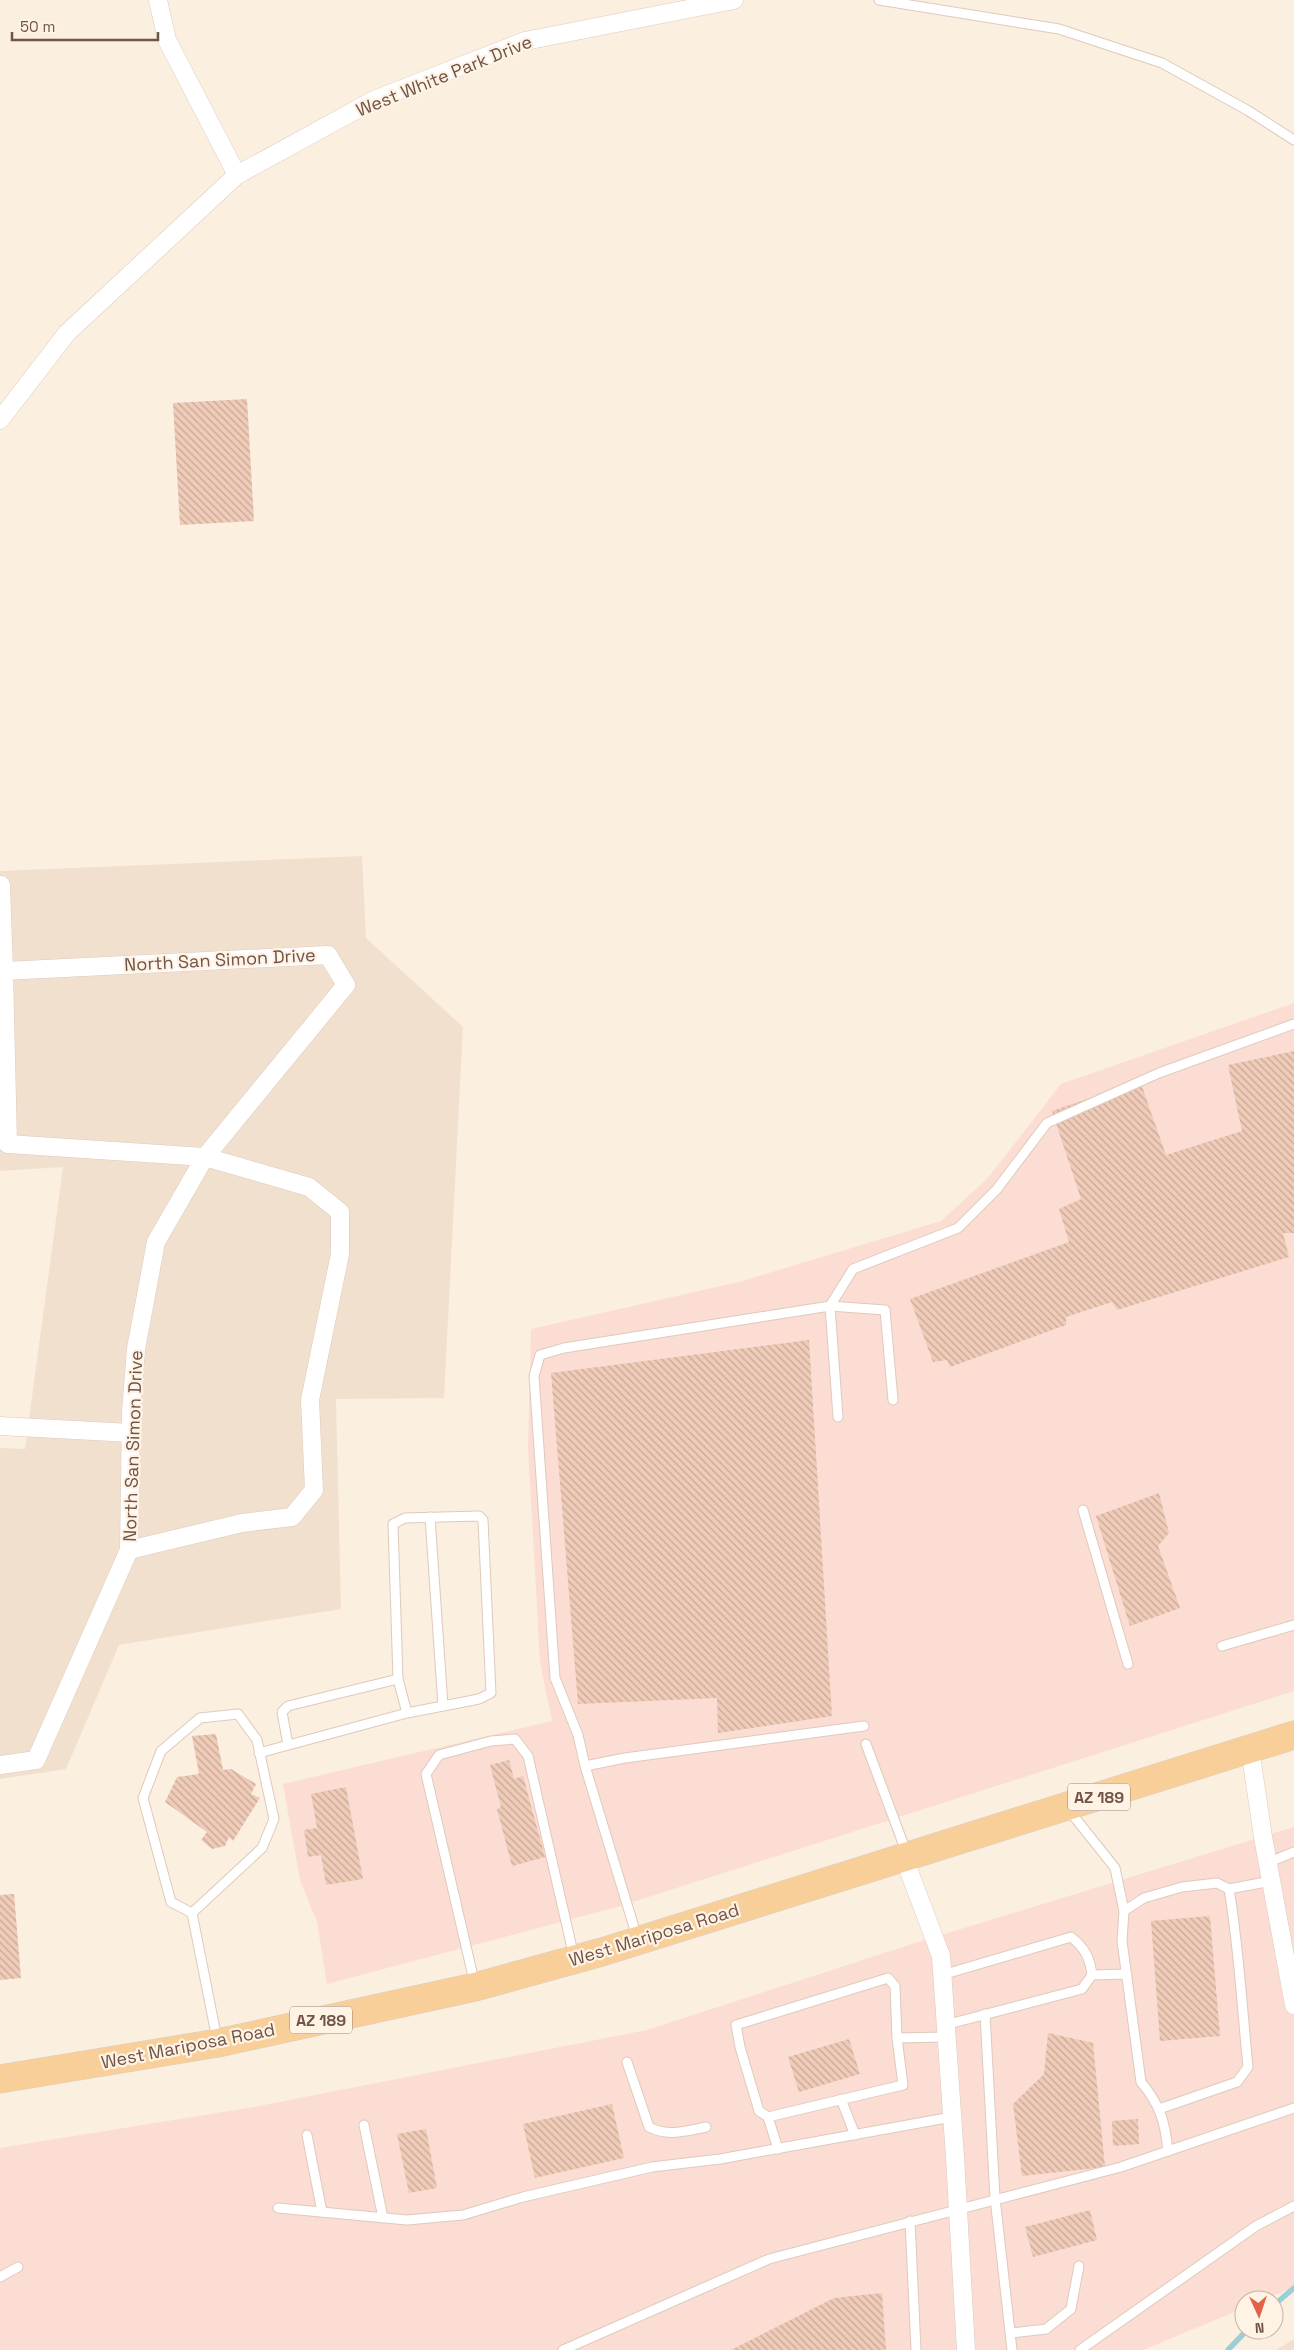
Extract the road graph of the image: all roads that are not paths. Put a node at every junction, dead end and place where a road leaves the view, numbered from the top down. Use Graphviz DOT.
graph roads {
  1 [pos="158,0"];
  2 [pos="734,0"];
  3 [pos="879,0"];
  4 [pos="1294,140"];
  5 [pos="237,175"];
  6 [pos="0,420"];
  7 [pos="1,885"];
  8 [pos="4,971"];
  9 [pos="1294,1024"];
  10 [pos="4,1148"];
  11 [pos="205,1157"];
  12 [pos="830,1306"];
  13 [pos="894,1400"];
  14 [pos="838,1417"];
  15 [pos="0,1426"];
  16 [pos="131,1432"];
  17 [pos="1083,1510"];
  18 [pos="430,1517"];
  19 [pos="129,1550"];
  20 [pos="1294,1625"];
  21 [pos="1222,1646"];
  22 [pos="1128,1664"];
  23 [pos="398,1679"];
  24 [pos="443,1706"];
  25 [pos="407,1712"];
  26 [pos="864,1726"];
  27 [pos="1294,1735"];
  28 [pos="866,1744"];
  29 [pos="288,1745"];
  30 [pos="1250,1749"];
  31 [pos="260,1753"];
  32 [pos="0,1765"];
  33 [pos="585,1766"];
  34 [pos="1067,1807"];
  35 [pos="1294,1852"];
  36 [pos="906,1858"];
  37 [pos="1268,1863"];
  38 [pos="1271,1881"];
  39 [pos="1229,1889"];
  40 [pos="1124,1911"];
  41 [pos="192,1914"];
  42 [pos="637,1940"];
  43 [pos="574,1959"];
  44 [pos="1127,1974"];
  45 [pos="942,1975"];
  46 [pos="1092,1975"];
  47 [pos="475,1986"];
  48 [pos="1294,2004"];
  49 [pos="985,2014"];
  50 [pos="945,2031"];
  51 [pos="897,2038"];
  52 [pos="218,2043"];
  53 [pos="626,2062"];
  54 [pos="0,2079"];
  55 [pos="841,2099"];
  56 [pos="1294,2108"];
  57 [pos="1159,2109"];
  58 [pos="768,2117"];
  59 [pos="952,2117"];
  60 [pos="364,2125"];
  61 [pos="706,2127"];
  62 [pos="307,2135"];
  63 [pos="856,2135"];
  64 [pos="778,2149"];
  65 [pos="1168,2151"];
  66 [pos="995,2198"];
  67 [pos="1294,2206"];
  68 [pos="278,2208"];
  69 [pos="958,2208"];
  70 [pos="322,2212"];
  71 [pos="383,2218"];
  72 [pos="910,2221"];
  73 [pos="1079,2266"];
  74 [pos="18,2267"];
  75 [pos="0,2277"];
  76 [pos="1010,2333"];
  77 [pos="563,2350"];
  78 [pos="916,2350"];
  79 [pos="966,2350"];
  80 [pos="1012,2350"];
  81 [pos="1080,2350"];
  1 -- 5 [label="street"];
  2 -- 5 [label="street, West White Park Drive"];
  3 -- 4 [label="lane"];
  5 -- 6 [label="street, West White Park Drive"];
  7 -- 8 [label="street"];
  8 -- 10 [label="street"];
  8 -- 11 [label="street, North San Simon Drive"];
  9 -- 12 [label="lane"];
  10 -- 11 [label="street"];
  11 -- 16 [label="street, North San Simon Drive"];
  11 -- 19 [label="street"];
  12 -- 13 [label="lane"];
  12 -- 14 [label="lane"];
  12 -- 33 [label="lane"];
  15 -- 16 [label="street"];
  16 -- 19 [label="street, North San Simon Drive"];
  17 -- 22 [label="lane"];
  18 -- 23 [label="lane"];
  18 -- 24 [label="lane"];
  18 -- 24 [label="lane"];
  19 -- 32 [label="street, North San Simon Drive"];
  20 -- 21 [label="lane"];
  23 -- 25 [label="lane"];
  23 -- 29 [label="lane"];
  24 -- 25 [label="lane"];
  25 -- 29 [label="lane"];
  26 -- 33 [label="lane"];
  27 -- 30 [label="main road, West Mariposa Road / AZ 189"];
  28 -- 36 [label="lane"];
  29 -- 31 [label="lane"];
  30 -- 34 [label="main road, West Mariposa Road / AZ 189"];
  30 -- 37 [label="street"];
  31 -- 41 [label="lane"];
  31 -- 41 [label="lane"];
  33 -- 42 [label="lane"];
  34 -- 36 [label="main road, West Mariposa Road / AZ 189"];
  34 -- 40 [label="lane"];
  35 -- 37 [label="lane"];
  36 -- 42 [label="main road, West Mariposa Road / AZ 189"];
  36 -- 45 [label="street"];
  37 -- 38 [label="street"];
  38 -- 39 [label="lane"];
  38 -- 48 [label="street"];
  39 -- 40 [label="lane"];
  39 -- 57 [label="lane"];
  40 -- 44 [label="lane"];
  41 -- 52 [label="lane"];
  42 -- 43 [label="main road, West Mariposa Road / AZ 189"];
  43 -- 47 [label="main road, West Mariposa Road / AZ 189"];
  43 -- 47 [label="lane"];
  44 -- 46 [label="lane"];
  44 -- 57 [label="lane"];
  45 -- 46 [label="lane"];
  45 -- 50 [label="street"];
  46 -- 49 [label="lane"];
  47 -- 52 [label="main road, West Mariposa Road / AZ 189"];
  49 -- 50 [label="lane"];
  49 -- 66 [label="lane"];
  50 -- 51 [label="lane"];
  50 -- 59 [label="street"];
  51 -- 55 [label="lane"];
  51 -- 58 [label="lane"];
  52 -- 54 [label="main road, West Mariposa Road / AZ 189"];
  53 -- 61 [label="lane"];
  55 -- 58 [label="lane"];
  55 -- 63 [label="lane"];
  56 -- 65 [label="lane"];
  57 -- 65 [label="lane"];
  58 -- 64 [label="lane"];
  59 -- 63 [label="lane"];
  59 -- 69 [label="street"];
  60 -- 71 [label="lane"];
  62 -- 70 [label="lane"];
  63 -- 64 [label="lane"];
  64 -- 71 [label="lane"];
  65 -- 66 [label="lane"];
  66 -- 69 [label="lane"];
  66 -- 76 [label="lane"];
  67 -- 81 [label="lane"];
  68 -- 70 [label="lane"];
  69 -- 72 [label="lane"];
  69 -- 79 [label="street"];
  70 -- 71 [label="lane"];
  72 -- 77 [label="lane"];
  72 -- 78 [label="lane"];
  73 -- 76 [label="lane"];
  74 -- 75 [label="lane"];
  76 -- 80 [label="lane"];
}
